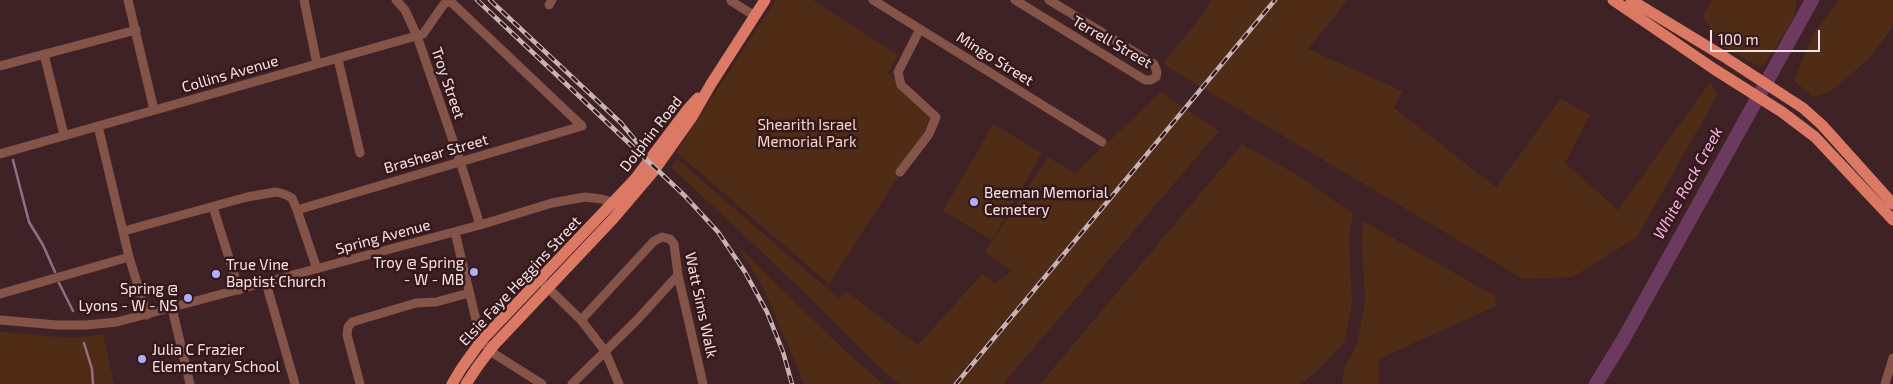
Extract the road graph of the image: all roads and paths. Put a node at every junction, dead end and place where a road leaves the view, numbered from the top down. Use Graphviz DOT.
graph roads {
  1 [pos="128,0"];
  2 [pos="304,0"];
  3 [pos="396,0"];
  4 [pos="765,0"];
  5 [pos="873,0"];
  6 [pos="1015,0"];
  7 [pos="1049,0"];
  8 [pos="1613,0"];
  9 [pos="1631,0"];
  10 [pos="731,1"];
  11 [pos="755,16"];
  12 [pos="1651,19"];
  13 [pos="920,29"];
  14 [pos="136,30"];
  15 [pos="417,36"];
  16 [pos="44,54"];
  17 [pos="338,59"];
  18 [pos="317,64"];
  19 [pos="0,66"];
  20 [pos="154,110"];
  21 [pos="98,126"];
  22 [pos="582,126"];
  23 [pos="64,135"];
  24 [pos="1102,142"];
  25 [pos="0,154"];
  26 [pos="360,154"];
  27 [pos="460,161"];
  28 [pos="900,172"];
  29 [pos="619,204"];
  30 [pos="1893,204"];
  31 [pos="213,207"];
  32 [pos="298,210"];
  33 [pos="1893,220"];
  34 [pos="480,225"];
  35 [pos="124,231"];
  36 [pos="455,232"];
  37 [pos="129,257"];
  38 [pos="317,269"];
  39 [pos="678,275"];
  40 [pos="540,279"];
  41 [pos="266,283"];
  42 [pos="549,288"];
  43 [pos="239,290"];
  44 [pos="470,293"];
  45 [pos="0,294"];
  46 [pos="172,308"];
  47 [pos="147,315"];
  48 [pos="0,320"];
  49 [pos="581,320"];
  50 [pos="481,341"];
  51 [pos="490,350"];
  52 [pos="605,351"];
  53 [pos="1893,358"];
  54 [pos="190,384"];
  55 [pos="295,384"];
  56 [pos="360,384"];
  57 [pos="452,384"];
  58 [pos="466,384"];
  59 [pos="542,384"];
  60 [pos="572,384"];
  61 [pos="619,384"];
  62 [pos="703,384"];
  63 [pos="1885,384"];
  1 -- 14 [label="street"];
  2 -- 18 [label="street"];
  3 -- 15 [label="street, Troy Street"];
  4 -- 11 [label="main road, Dolphin Road"];
  5 -- 13 [label="street, Mingo Street"];
  6 -- 7 [label="street, Terrell Street"];
  8 -- 12 [label="main road"];
  9 -- 12 [label="main road"];
  10 -- 11 [label="street"];
  11 -- 29 [label="main road, Dolphin Road"];
  12 -- 30 [label="main road"];
  12 -- 33 [label="main road"];
  13 -- 24 [label="street, Mingo Street"];
  13 -- 28 [label="street"];
  14 -- 16 [label="street"];
  14 -- 20 [label="street"];
  15 -- 17 [label="street, Collins Avenue"];
  15 -- 22 [label="street, Collins Avenue"];
  15 -- 27 [label="street, Troy Street"];
  16 -- 19 [label="street"];
  16 -- 23 [label="street"];
  17 -- 18 [label="street, Collins Avenue"];
  17 -- 26 [label="street"];
  18 -- 20 [label="street, Collins Avenue"];
  20 -- 21 [label="street, Collins Avenue"];
  21 -- 23 [label="street, Collins Avenue"];
  21 -- 35 [label="street"];
  22 -- 27 [label="street, Brashear Street"];
  23 -- 25 [label="street, Collins Avenue"];
  27 -- 32 [label="street, Brashear Street"];
  27 -- 34 [label="street, Troy Street"];
  29 -- 34 [label="street, Spring Avenue"];
  29 -- 40 [label="main road, Elsie Faye Heggins Street"];
  29 -- 42 [label="main road, Elsie Faye Heggins Street"];
  31 -- 32 [label="street"];
  31 -- 35 [label="street"];
  31 -- 43 [label="street"];
  32 -- 38 [label="street"];
  34 -- 36 [label="street, Spring Avenue"];
  35 -- 37 [label="street"];
  36 -- 38 [label="street, Spring Avenue"];
  36 -- 44 [label="street"];
  37 -- 45 [label="street"];
  37 -- 47 [label="street"];
  38 -- 41 [label="street, Spring Avenue"];
  39 -- 49 [label="street, Watt Sims Walk"];
  39 -- 52 [label="street"];
  39 -- 62 [label="street, Watt Sims Walk"];
  40 -- 42 [label="street"];
  40 -- 50 [label="main road, Elsie Faye Heggins Street"];
  41 -- 43 [label="street, Spring Avenue"];
  41 -- 55 [label="street"];
  42 -- 49 [label="street"];
  42 -- 51 [label="main road, Elsie Faye Heggins Street"];
  43 -- 46 [label="street, Spring Avenue"];
  44 -- 50 [label="street"];
  44 -- 56 [label="street"];
  46 -- 47 [label="street, Spring Avenue"];
  46 -- 54 [label="street"];
  47 -- 48 [label="street, Spring Avenue"];
  49 -- 52 [label="street"];
  50 -- 51 [label="street"];
  50 -- 57 [label="main road, Elsie Faye Heggins Street"];
  51 -- 58 [label="main road, Elsie Faye Heggins Street"];
  51 -- 59 [label="street"];
  52 -- 60 [label="street"];
  52 -- 61 [label="street"];
  53 -- 63 [label="street"];
}
